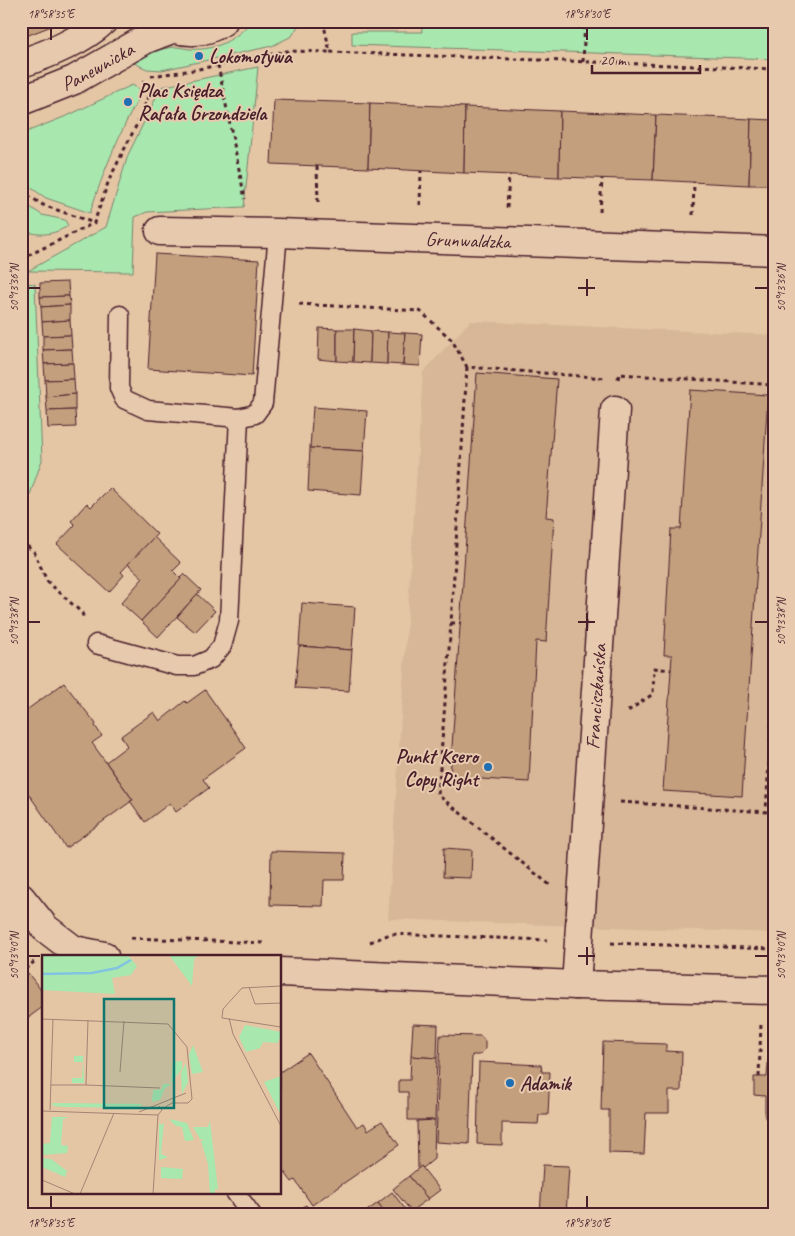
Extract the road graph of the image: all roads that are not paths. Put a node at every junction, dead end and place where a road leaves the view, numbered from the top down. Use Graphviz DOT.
graph roads {
  1 [pos="103,21"];
  2 [pos="222,21"];
  3 [pos="165,25"];
  4 [pos="21,63"];
  5 [pos="21,101"];
  6 [pos="160,231"];
  7 [pos="278,233"];
  8 [pos="774,251"];
  9 [pos="120,315"];
  10 [pos="615,410"];
  11 [pos="239,418"];
  12 [pos="96,644"];
  13 [pos="21,898"];
  14 [pos="74,953"];
  15 [pos="94,955"];
  16 [pos="281,972"];
  17 [pos="576,985"];
  18 [pos="774,990"];
  19 [pos="236,1194"];
  20 [pos="252,1215"];
  1 -- 4 [label="street, Panewnicka"];
  2 -- 3 [label="street, Panewnicka"];
  3 -- 5 [label="street, Panewnicka"];
  6 -- 7 [label="street, Grunwaldzka"];
  7 -- 8 [label="street, Grunwaldzka"];
  7 -- 11 [label="lane"];
  9 -- 11 [label="lane"];
  10 -- 17 [label="street, Franciszkańska"];
  11 -- 12 [label="lane"];
  13 -- 14 [label="street"];
  14 -- 15 [label="street"];
  16 -- 17 [label="street"];
  17 -- 18 [label="street"];
  19 -- 20 [label="lane"];
}
